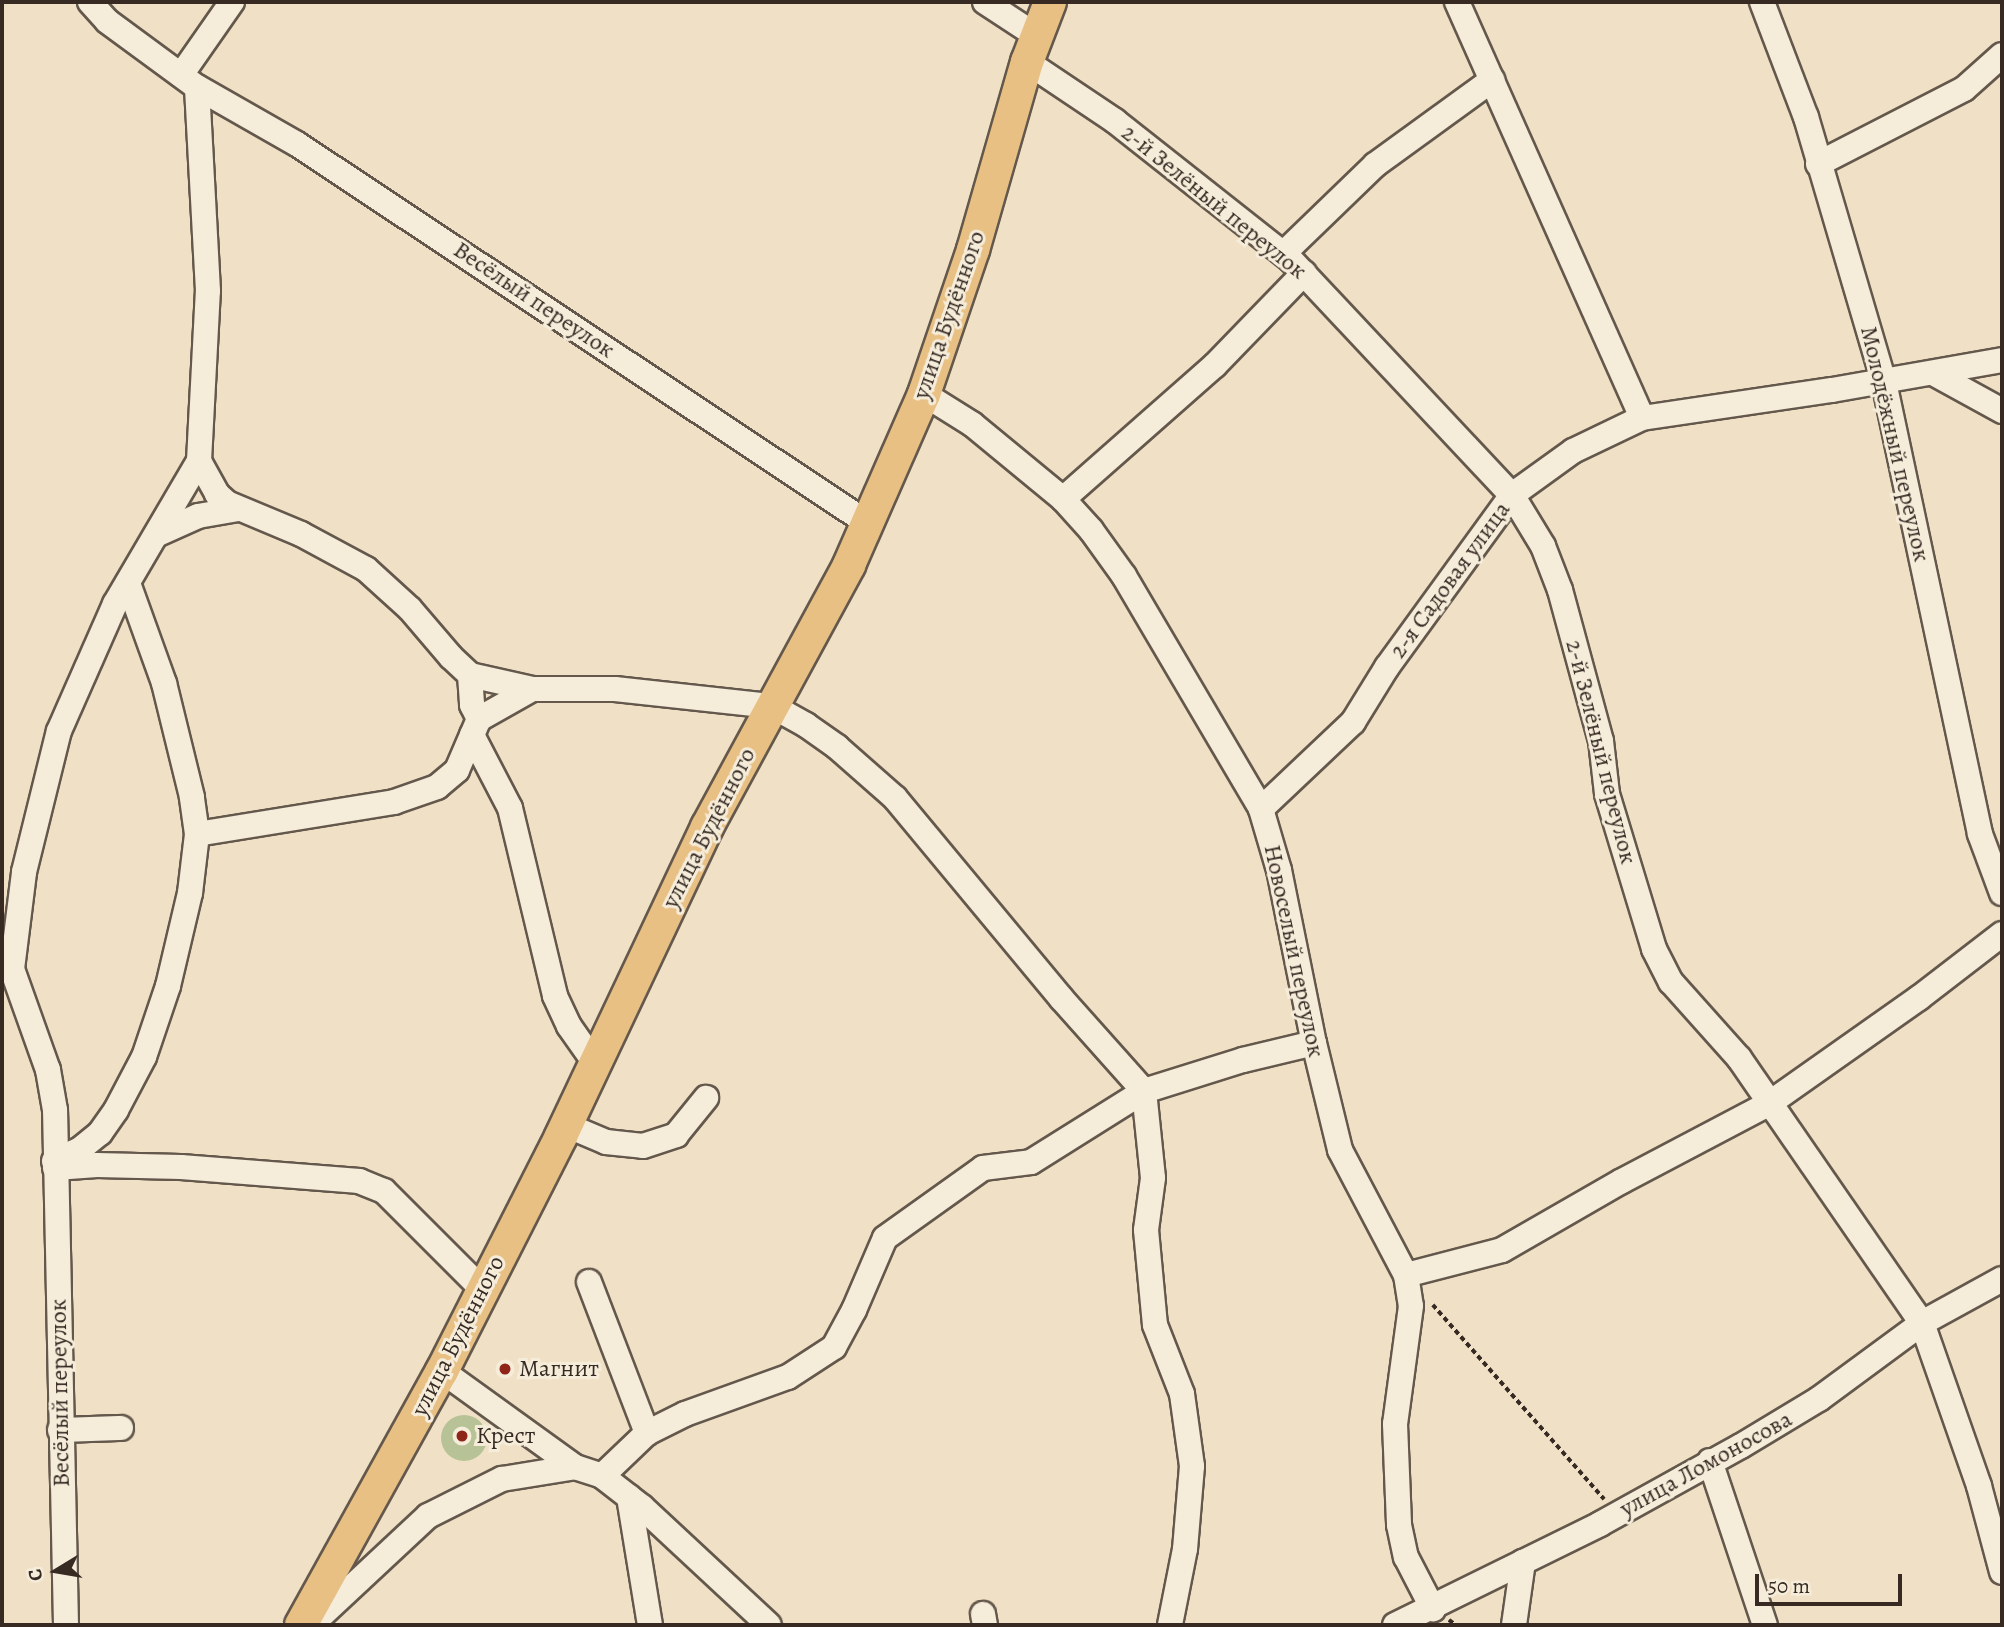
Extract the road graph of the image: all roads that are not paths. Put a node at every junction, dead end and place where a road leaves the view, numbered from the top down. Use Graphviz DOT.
graph roads {
  1 [pos="90,2"];
  2 [pos="232,2"];
  3 [pos="985,2"];
  4 [pos="1050,2"];
  5 [pos="1457,2"];
  6 [pos="1762,2"];
  7 [pos="1032,49"];
  8 [pos="2002,55"];
  9 [pos="1492,80"];
  10 [pos="189,81"];
  11 [pos="1818,164"];
  12 [pos="1284,253"];
  13 [pos="1304,273"];
  14 [pos="2002,360"];
  15 [pos="1933,373"];
  16 [pos="1884,382"];
  17 [pos="924,394"];
  18 [pos="2002,411"];
  19 [pos="1642,418"];
  20 [pos="199,461"];
  21 [pos="1512,495"];
  22 [pos="1063,499"];
  23 [pos="238,509"];
  24 [pos="866,522"];
  25 [pos="158,534"];
  26 [pos="128,583"];
  27 [pos="470,675"];
  28 [pos="532,689"];
  29 [pos="772,706"];
  30 [pos="476,727"];
  31 [pos="1261,809"];
  32 [pos="197,834"];
  33 [pos="2002,893"];
  34 [pos="2002,934"];
  35 [pos="7,967"];
  36 [pos="1314,1043"];
  37 [pos="595,1063"];
  38 [pos="1143,1091"];
  39 [pos="706,1098"];
  40 [pos="1770,1103"];
  41 [pos="566,1125"];
  42 [pos="54,1165"];
  43 [pos="1406,1275"];
  44 [pos="2002,1279"];
  45 [pos="589,1282"];
  46 [pos="482,1289"];
  47 [pos="1922,1323"];
  48 [pos="442,1371"];
  49 [pos="121,1428"];
  50 [pos="60,1430"];
  51 [pos="648,1433"];
  52 [pos="1710,1461"];
  53 [pos="575,1467"];
  54 [pos="602,1476"];
  55 [pos="629,1497"];
  56 [pos="1523,1562"];
  57 [pos="2002,1572"];
  58 [pos="1433,1609"];
  59 [pos="66,1625"];
  60 [pos="301,1625"];
  61 [pos="311,1625"];
  62 [pos="650,1625"];
  63 [pos="769,1625"];
  64 [pos="1170,1625"];
  65 [pos="1395,1625"];
  66 [pos="1514,1625"];
  67 [pos="1765,1625"];
  1 -- 10 [label="street, Весёлый переулок"];
  2 -- 10 [label="street"];
  3 -- 7 [label="street, 2-й Зелёный переулок"];
  4 -- 7 [label="main road, улица Будённого"];
  5 -- 9 [label="street"];
  6 -- 11 [label="street, Молодёжный переулок"];
  7 -- 12 [label="street, 2-й Зелёный переулок"];
  7 -- 17 [label="main road, улица Будённого"];
  8 -- 11 [label="street"];
  9 -- 12 [label="street"];
  9 -- 19 [label="street"];
  10 -- 20 [label="street, Весёлый переулок"];
  10 -- 24 [label="street, Весёлый переулок"];
  11 -- 16 [label="street, Молодёжный переулок"];
  12 -- 13 [label="street, 2-й Зелёный переулок"];
  13 -- 21 [label="street, 2-й Зелёный переулок"];
  13 -- 22 [label="street"];
  14 -- 15 [label="street, 2-я Садовая улица"];
  15 -- 16 [label="street, 2-я Садовая улица"];
  15 -- 18 [label="street"];
  16 -- 19 [label="street, 2-я Садовая улица"];
  16 -- 33 [label="street, Молодёжный переулок"];
  17 -- 22 [label="street, Новоселый переулок"];
  17 -- 24 [label="main road, улица Будённого"];
  19 -- 21 [label="street, 2-я Садовая улица"];
  20 -- 23 [label="street"];
  20 -- 25 [label="street, Весёлый переулок"];
  21 -- 31 [label="street, 2-я Садовая улица"];
  21 -- 40 [label="street, 2-й Зелёный переулок"];
  22 -- 31 [label="street, Новоселый переулок"];
  23 -- 25 [label="street"];
  23 -- 27 [label="street"];
  24 -- 29 [label="main road, улица Будённого"];
  25 -- 26 [label="street, Весёлый переулок"];
  26 -- 32 [label="street"];
  26 -- 35 [label="street, Весёлый переулок"];
  27 -- 28 [label="street"];
  27 -- 30 [label="street"];
  28 -- 29 [label="street"];
  28 -- 30 [label="street"];
  29 -- 37 [label="main road, улица Будённого"];
  29 -- 38 [label="street"];
  30 -- 32 [label="street"];
  30 -- 37 [label="street"];
  31 -- 36 [label="street, Новоселый переулок"];
  32 -- 42 [label="street"];
  34 -- 40 [label="street"];
  35 -- 42 [label="street, Весёлый переулок"];
  36 -- 38 [label="street"];
  36 -- 43 [label="street, Новоселый переулок"];
  37 -- 41 [label="main road, улица Будённого"];
  38 -- 51 [label="street"];
  38 -- 64 [label="street"];
  39 -- 41 [label="street"];
  40 -- 43 [label="street"];
  40 -- 47 [label="street, 2-й Зелёный переулок"];
  41 -- 46 [label="main road, улица Будённого"];
  42 -- 46 [label="street"];
  42 -- 50 [label="street, Весёлый переулок"];
  43 -- 58 [label="street, Новоселый переулок"];
  44 -- 47 [label="street, улица Ломоносова"];
  45 -- 51 [label="street"];
  46 -- 48 [label="main road, улица Будённого"];
  47 -- 52 [label="street, улица Ломоносова"];
  47 -- 57 [label="street, 2-й Зелёный переулок"];
  48 -- 53 [label="street"];
  48 -- 60 [label="main road, улица Будённого"];
  49 -- 50 [label="street"];
  50 -- 59 [label="street, Весёлый переулок"];
  51 -- 54 [label="street"];
  52 -- 56 [label="street, улица Ломоносова"];
  52 -- 67 [label="street"];
  53 -- 54 [label="street"];
  53 -- 61 [label="street"];
  54 -- 55 [label="street"];
  55 -- 62 [label="street"];
  55 -- 63 [label="street"];
  56 -- 58 [label="street, улица Ломоносова"];
  56 -- 66 [label="street"];
  58 -- 65 [label="street, улица Ломоносова"];
}
